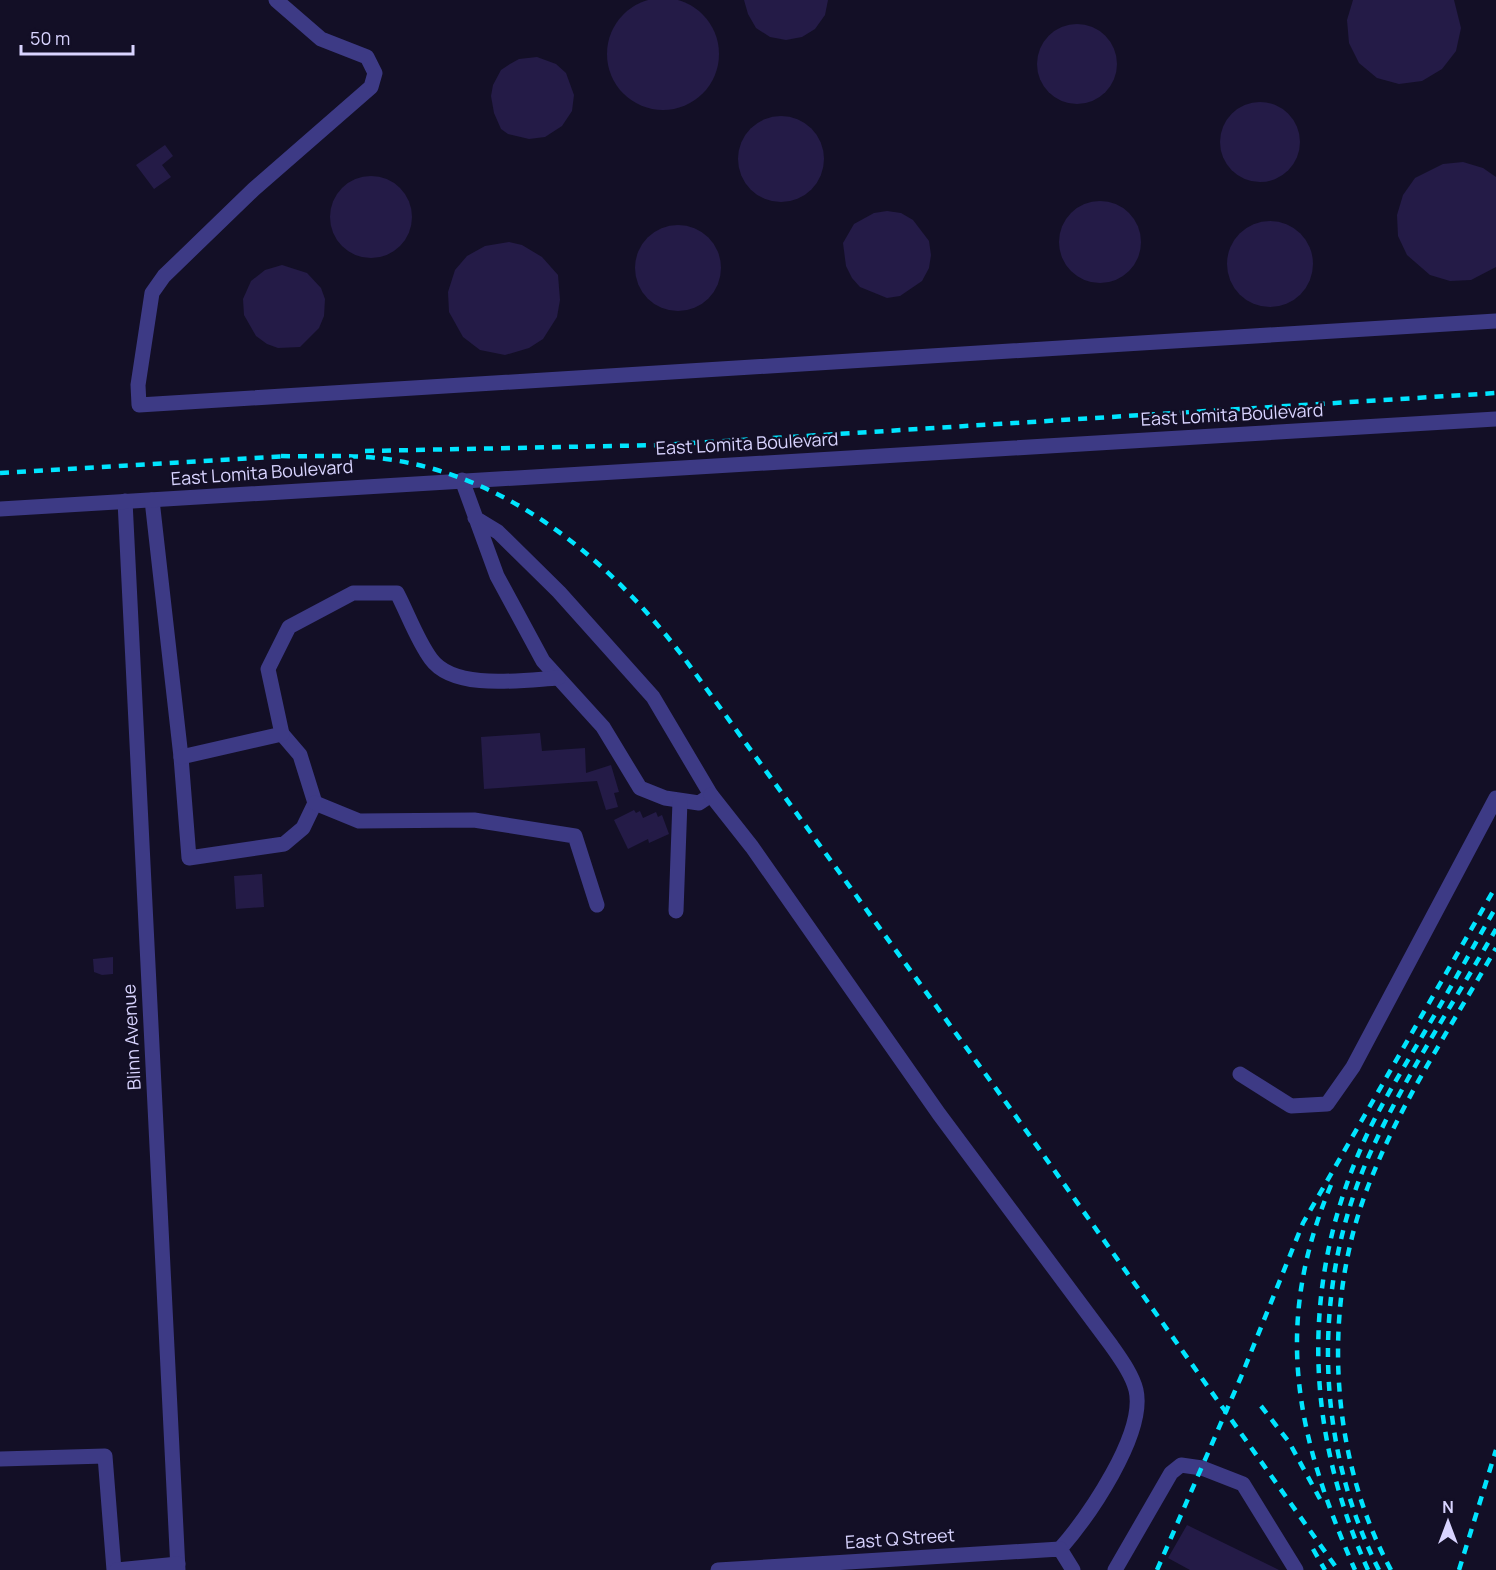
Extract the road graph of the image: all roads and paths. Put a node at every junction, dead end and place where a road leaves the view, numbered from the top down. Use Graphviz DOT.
graph roads {
  1 [pos="276,0"];
  2 [pos="1496,321"];
  3 [pos="1496,418"];
  4 [pos="462,480"];
  5 [pos="152,500"];
  6 [pos="125,501"];
  7 [pos="0,509"];
  8 [pos="475,518"];
  9 [pos="558,678"];
  10 [pos="282,734"];
  11 [pos="181,757"];
  12 [pos="711,795"];
  13 [pos="1496,798"];
  14 [pos="680,801"];
  15 [pos="315,803"];
  16 [pos="597,905"];
  17 [pos="676,911"];
  18 [pos="1240,1074"];
  19 [pos="0,1459"];
  20 [pos="1060,1549"];
  21 [pos="178,1567"];
  22 [pos="115,1570"];
  23 [pos="718,1570"];
  24 [pos="1073,1570"];
  25 [pos="1115,1570"];
  26 [pos="1296,1570"];
  1 -- 2 [label="street"];
  3 -- 4 [label="street, East Lomita Boulevard"];
  4 -- 5 [label="street, East Lomita Boulevard"];
  4 -- 8 [label="street"];
  5 -- 6 [label="street, East Lomita Boulevard"];
  5 -- 11 [label="street"];
  6 -- 7 [label="street, East Lomita Boulevard"];
  6 -- 21 [label="street, Blinn Avenue"];
  8 -- 9 [label="street"];
  8 -- 12 [label="street"];
  9 -- 10 [label="street"];
  9 -- 14 [label="street"];
  10 -- 11 [label="street"];
  10 -- 15 [label="street"];
  11 -- 15 [label="street"];
  12 -- 14 [label="street"];
  12 -- 20 [label="street"];
  13 -- 18 [label="street"];
  14 -- 17 [label="street"];
  15 -- 16 [label="street"];
  19 -- 22 [label="street"];
  20 -- 23 [label="street, East Q Street"];
  20 -- 24 [label="street"];
  21 -- 22 [label="street"];
  25 -- 26 [label="street"];
}
